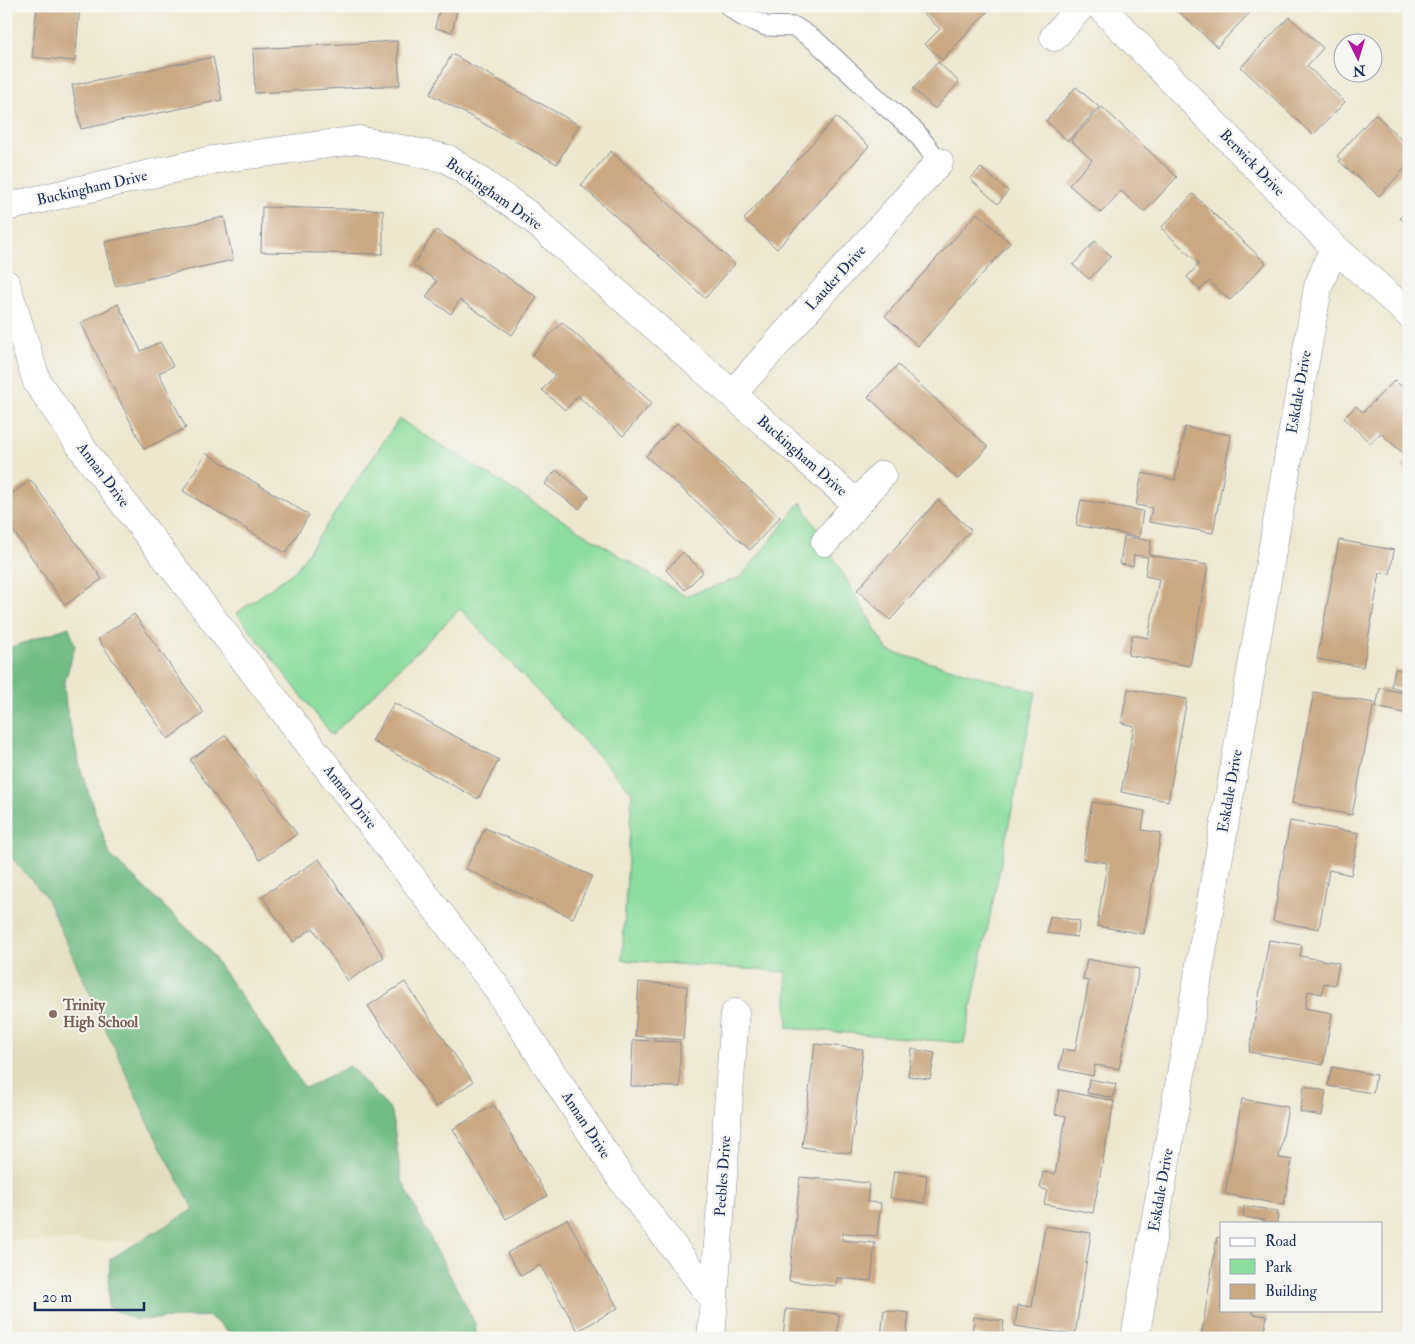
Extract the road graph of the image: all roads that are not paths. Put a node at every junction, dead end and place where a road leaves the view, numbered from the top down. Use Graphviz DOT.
graph roads {
  1 [pos="730,6"];
  2 [pos="1081,6"];
  3 [pos="1100,6"];
  4 [pos="1054,37"];
  5 [pos="939,162"];
  6 [pos="6,207"];
  7 [pos="1334,247"];
  8 [pos="6,284"];
  9 [pos="1409,314"];
  10 [pos="732,394"];
  11 [pos="882,475"];
  12 [pos="857,504"];
  13 [pos="825,542"];
  14 [pos="735,1013"];
  15 [pos="714,1300"];
  16 [pos="711,1338"];
  17 [pos="1135,1338"];
  1 -- 5 [label="lane"];
  2 -- 4 [label="street"];
  3 -- 7 [label="street, Berwick Drive"];
  5 -- 10 [label="street, Lauder Drive"];
  6 -- 10 [label="street, Buckingham Drive"];
  7 -- 9 [label="street, Berwick Drive"];
  7 -- 17 [label="street, Eskdale Drive"];
  8 -- 15 [label="street, Annan Drive"];
  10 -- 12 [label="street, Buckingham Drive"];
  11 -- 12 [label="street, Buckingham Drive"];
  12 -- 13 [label="street, Buckingham Drive"];
  14 -- 15 [label="street, Peebles Drive"];
  15 -- 16 [label="street, Peebles Drive"];
}
